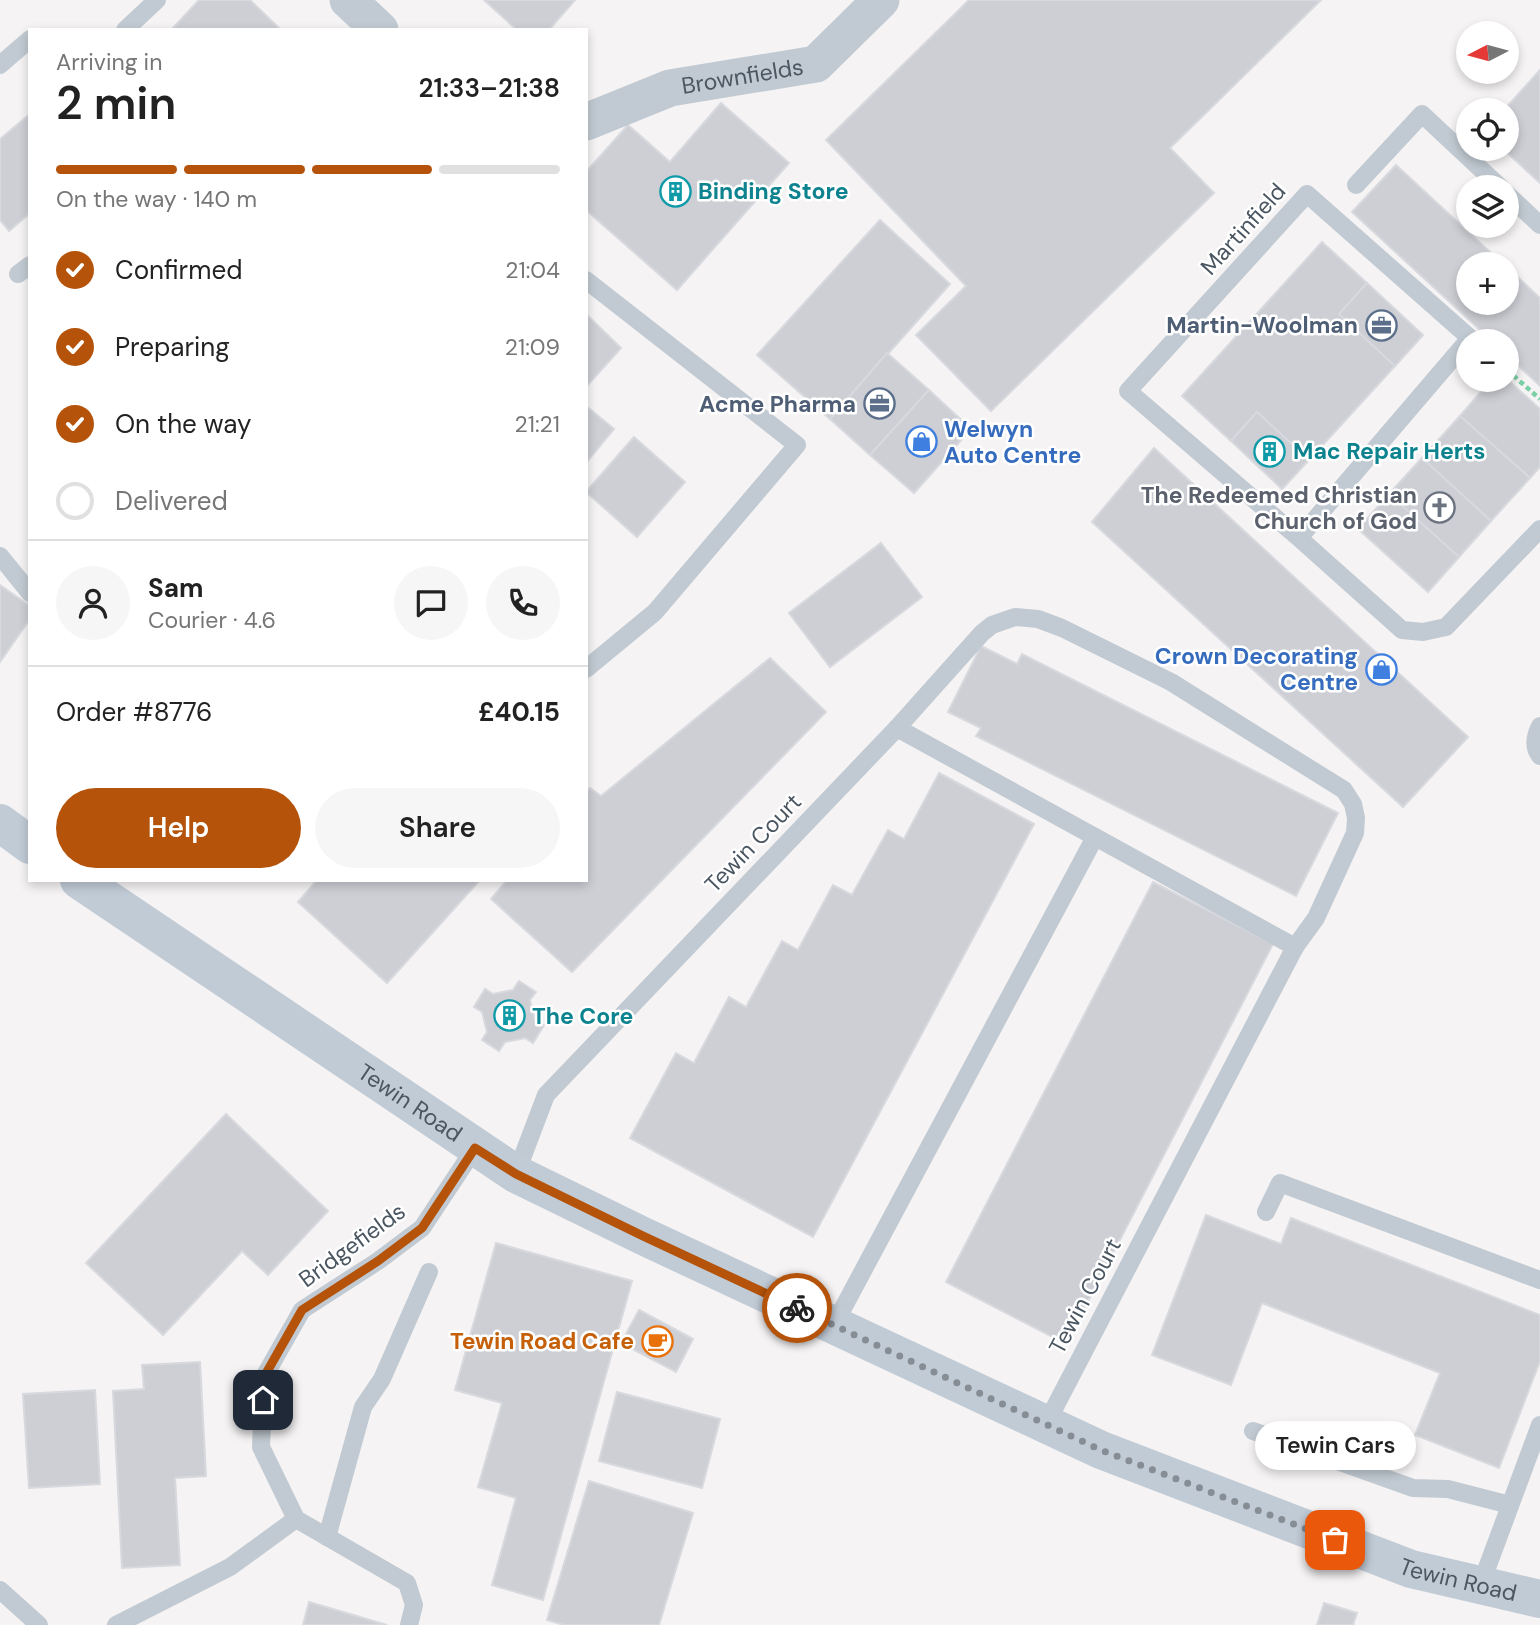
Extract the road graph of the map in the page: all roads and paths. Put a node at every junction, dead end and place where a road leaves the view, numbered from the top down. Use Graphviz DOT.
graph roads {
  1 [pos="157,0"];
  2 [pos="348,0"];
  3 [pos="881,0"];
  4 [pos="127,28"];
  5 [pos="378,28"];
  6 [pos="28,40"];
  7 [pos="0,65"];
  8 [pos="588,121"];
  9 [pos="1487,175"];
  10 [pos="1356,186"];
  11 [pos="1519,205"];
  12 [pos="1540,225"];
  13 [pos="588,283"];
  14 [pos="1519,381"];
  15 [pos="1540,399"];
  16 [pos="1539,532"];
  17 [pos="1299,538"];
  18 [pos="0,556"];
  19 [pos="28,591"];
  20 [pos="588,667"];
  21 [pos="1540,726"];
  22 [pos="897,728"];
  23 [pos="1540,756"];
  24 [pos="0,822"];
  25 [pos="1095,837"];
  26 [pos="28,843"];
  27 [pos="82,882"];
  28 [pos="1296,947"];
  29 [pos="475,1148"];
  30 [pos="516,1174"];
  31 [pos="1266,1212"];
  32 [pos="429,1272"];
  33 [pos="1540,1280"];
  34 [pos="834,1325"];
  35 [pos="1046,1424"];
  36 [pos="1540,1425"];
  37 [pos="1253,1431"];
  38 [pos="1510,1506"];
  39 [pos="296,1519"];
  40 [pos="327,1537"];
  41 [pos="1481,1584"];
  42 [pos="0,1590"];
  43 [pos="1540,1599"];
  44 [pos="39,1625"];
  45 [pos="116,1625"];
  46 [pos="409,1625"];
  1 -- 4 [label="lane"];
  2 -- 5 [label="street"];
  3 -- 8 [label="street, Brownfields"];
  6 -- 7 [label="lane"];
  9 -- 10 [label="lane"];
  11 -- 12 [label="lane"];
  13 -- 20 [label="lane"];
  14 -- 15 [label="path"];
  16 -- 17 [label="lane, Martinfield"];
  17 -- 17 [label="lane, Martinfield"];
  18 -- 19 [label="lane"];
  21 -- 23 [label="lane"];
  22 -- 25 [label="lane"];
  22 -- 28 [label="lane, Tewin Court"];
  22 -- 30 [label="lane, Tewin Court"];
  24 -- 26 [label="street"];
  25 -- 28 [label="lane"];
  25 -- 34 [label="lane"];
  27 -- 29 [label="street, Tewin Road"];
  28 -- 35 [label="lane, Tewin Court"];
  29 -- 30 [label="street, Tewin Road"];
  29 -- 39 [label="lane, Bridgefields"];
  30 -- 34 [label="street, Tewin Road"];
  31 -- 33 [label="lane"];
  32 -- 40 [label="lane"];
  34 -- 35 [label="street, Tewin Road"];
  35 -- 41 [label="street, Tewin Road"];
  36 -- 38 [label="lane"];
  37 -- 38 [label="lane"];
  38 -- 41 [label="lane"];
  39 -- 40 [label="lane"];
  39 -- 45 [label="lane"];
  40 -- 46 [label="lane"];
  41 -- 43 [label="street, Tewin Road"];
  42 -- 44 [label="lane"];
}
